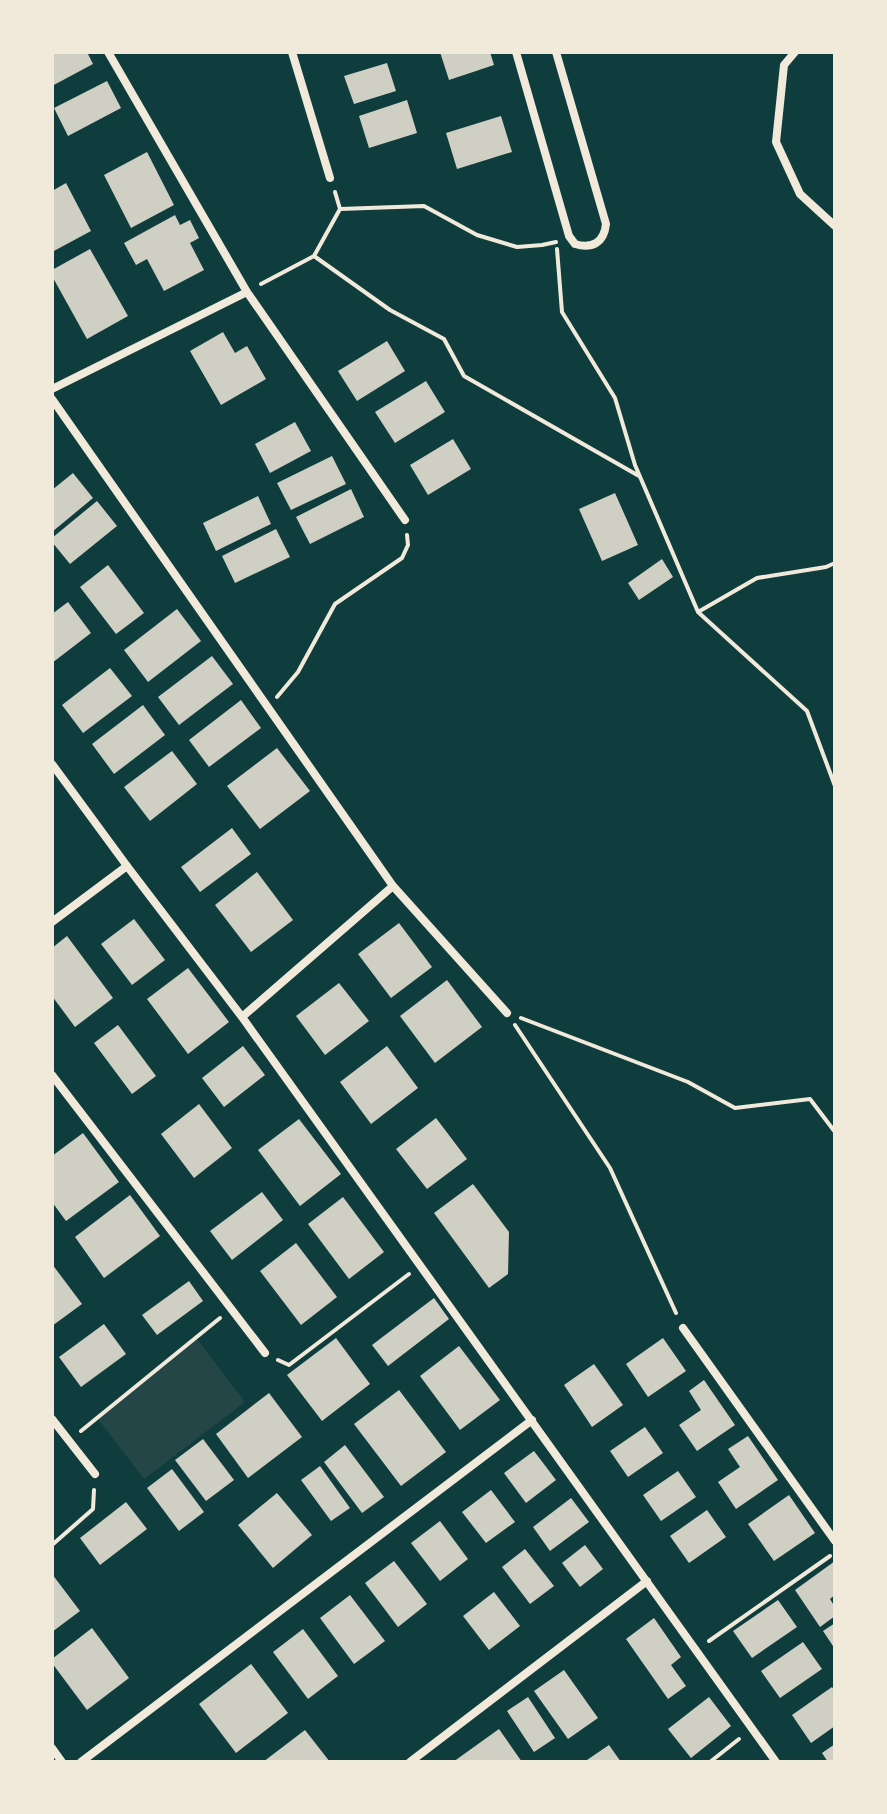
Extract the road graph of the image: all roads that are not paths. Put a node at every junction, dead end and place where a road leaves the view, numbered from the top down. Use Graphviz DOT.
graph roads {
  1 [pos="108,52"];
  2 [pos="292,52"];
  3 [pos="516,52"];
  4 [pos="556,52"];
  5 [pos="795,52"];
  6 [pos="330,178"];
  7 [pos="835,226"];
  8 [pos="247,292"];
  9 [pos="52,389"];
  10 [pos="52,399"];
  11 [pos="405,520"];
  12 [pos="52,764"];
  13 [pos="127,866"];
  14 [pos="393,886"];
  15 [pos="52,922"];
  16 [pos="507,1013"];
  17 [pos="242,1017"];
  18 [pos="52,1075"];
  19 [pos="683,1328"];
  20 [pos="265,1353"];
  21 [pos="52,1419"];
  22 [pos="532,1420"];
  23 [pos="95,1474"];
  24 [pos="835,1541"];
  25 [pos="647,1581"];
  26 [pos="52,1748"];
  27 [pos="62,1762"];
  28 [pos="81,1762"];
  29 [pos="410,1762"];
  30 [pos="776,1762"];
  1 -- 8 [label="street"];
  2 -- 6 [label="street"];
  3 -- 4 [label="street"];
  5 -- 7 [label="street"];
  8 -- 9 [label="street"];
  8 -- 11 [label="street"];
  10 -- 14 [label="street"];
  12 -- 13 [label="street"];
  13 -- 15 [label="street"];
  13 -- 17 [label="street"];
  14 -- 16 [label="street"];
  14 -- 17 [label="street"];
  17 -- 22 [label="street"];
  18 -- 20 [label="street"];
  19 -- 24 [label="street"];
  21 -- 23 [label="street"];
  22 -- 25 [label="street"];
  22 -- 28 [label="street"];
  25 -- 29 [label="street"];
  25 -- 30 [label="street"];
  26 -- 27 [label="street"];
}
